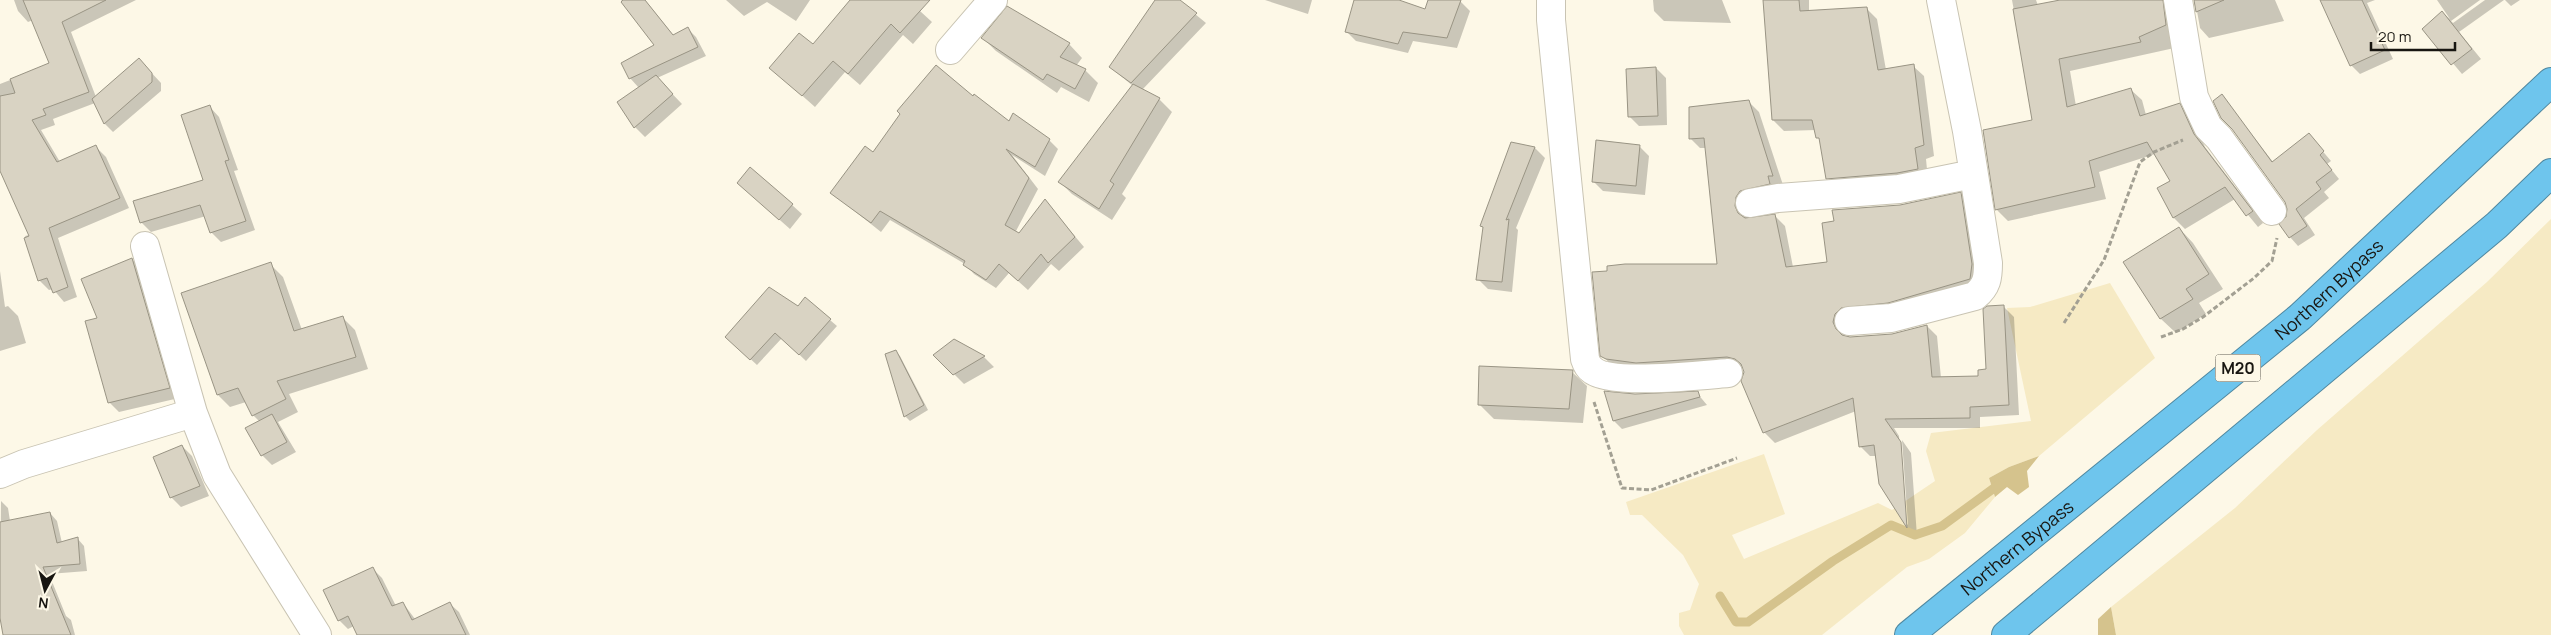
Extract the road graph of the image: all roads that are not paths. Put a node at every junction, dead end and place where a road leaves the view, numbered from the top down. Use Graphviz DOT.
graph roads {
  1 [pos="993,0"];
  2 [pos="1551,0"];
  3 [pos="1941,0"];
  4 [pos="2178,0"];
  5 [pos="950,50"];
  6 [pos="2551,82"];
  7 [pos="2551,173"];
  8 [pos="1973,174"];
  9 [pos="1750,203"];
  10 [pos="2272,212"];
  11 [pos="145,246"];
  12 [pos="1849,321"];
  13 [pos="1728,373"];
  14 [pos="193,413"];
  15 [pos="0,474"];
  16 [pos="318,635"];
  17 [pos="1909,635"];
  18 [pos="2006,635"];
  1 -- 5 [label="street"];
  2 -- 13 [label="street"];
  3 -- 8 [label="street"];
  4 -- 10 [label="street"];
  6 -- 17 [label="highway, Northern Bypass / M20"];
  7 -- 18 [label="highway"];
  8 -- 9 [label="street"];
  8 -- 12 [label="street"];
  11 -- 14 [label="street"];
  14 -- 15 [label="street"];
  14 -- 16 [label="street"];
}
